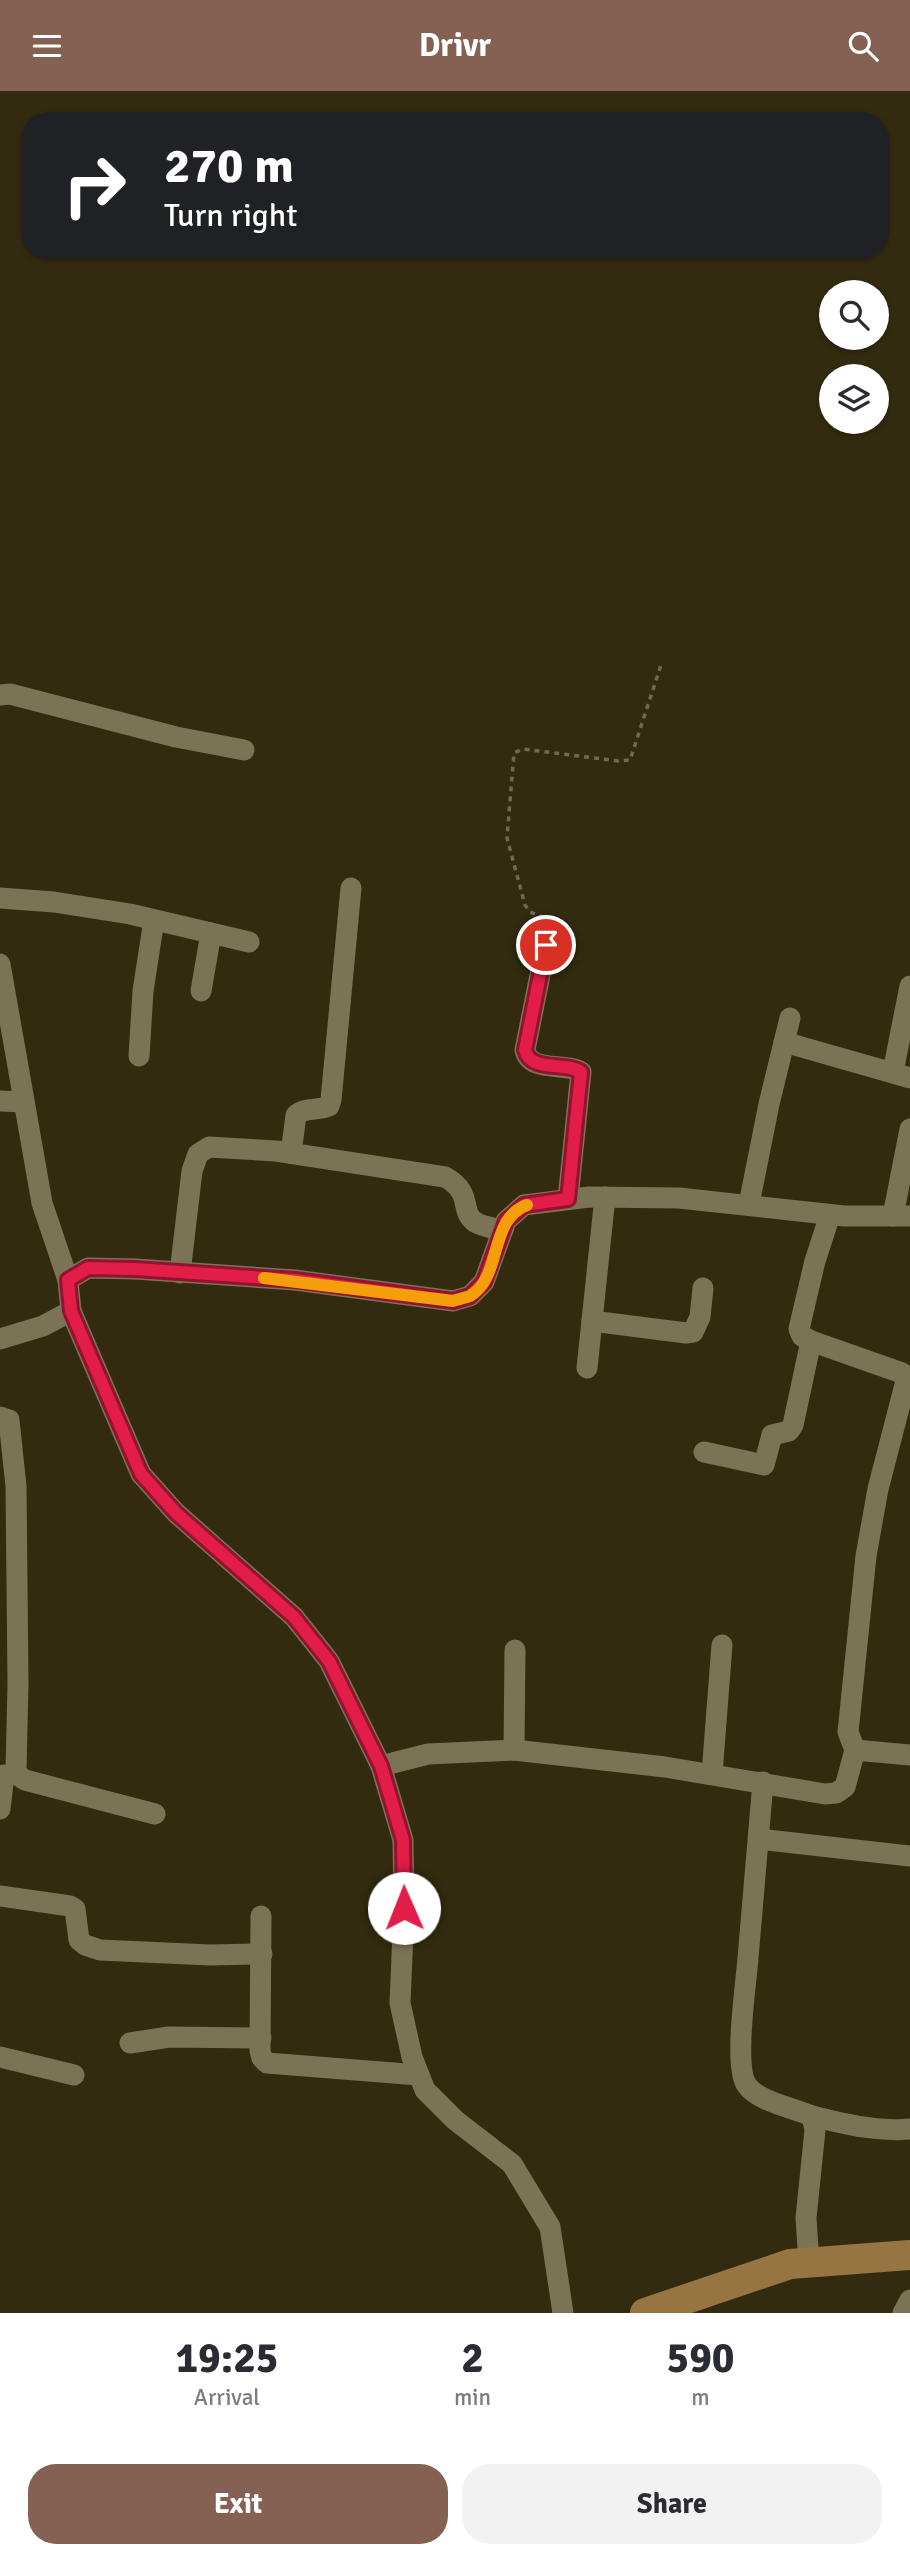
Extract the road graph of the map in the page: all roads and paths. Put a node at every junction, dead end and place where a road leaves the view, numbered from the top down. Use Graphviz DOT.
graph roads {
  1 [pos="662,662"];
  2 [pos="0,695"];
  3 [pos="244,750"];
  4 [pos="351,888"];
  5 [pos="0,898"];
  6 [pos="153,919"];
  7 [pos="211,933"];
  8 [pos="248,942"];
  9 [pos="546,945"];
  10 [pos="0,964"];
  11 [pos="910,986"];
  12 [pos="201,991"];
  13 [pos="789,1018"];
  14 [pos="6,1029"];
  15 [pos="783,1042"];
  16 [pos="139,1056"];
  17 [pos="901,1075"];
  18 [pos="0,1101"];
  19 [pos="24,1103"];
  20 [pos="910,1129"];
  21 [pos="291,1153"];
  22 [pos="606,1197"];
  23 [pos="568,1199"];
  24 [pos="749,1204"];
  25 [pos="830,1215"];
  26 [pos="901,1216"];
  27 [pos="503,1230"];
  28 [pos="180,1273"];
  29 [pos="68,1280"];
  30 [pos="703,1288"];
  31 [pos="71,1311"];
  32 [pos="592,1321"];
  33 [pos="0,1339"];
  34 [pos="811,1341"];
  35 [pos="587,1368"];
  36 [pos="908,1374"];
  37 [pos="0,1417"];
  38 [pos="704,1452"];
  39 [pos="9,1620"];
  40 [pos="722,1644"];
  41 [pos="515,1650"];
  42 [pos="514,1750"];
  43 [pos="855,1750"];
  44 [pos="910,1755"];
  45 [pos="381,1766"];
  46 [pos="712,1774"];
  47 [pos="8,1775"];
  48 [pos="764,1782"];
  49 [pos="0,1809"];
  50 [pos="155,1814"];
  51 [pos="759,1839"];
  52 [pos="910,1856"];
  53 [pos="0,1896"];
  54 [pos="261,1916"];
  55 [pos="262,1954"];
  56 [pos="261,2038"];
  57 [pos="130,2043"];
  58 [pos="0,2057"];
  59 [pos="74,2075"];
  60 [pos="419,2075"];
  61 [pos="812,2116"];
  62 [pos="910,2129"];
  63 [pos="910,2256"];
  64 [pos="809,2263"];
  65 [pos="910,2300"];
  66 [pos="562,2313"];
  67 [pos="645,2313"];
  68 [pos="903,2313"];
  1 -- 9 [label="path"];
  2 -- 3 [label="street"];
  4 -- 21 [label="street"];
  5 -- 6 [label="street"];
  6 -- 7 [label="street"];
  6 -- 16 [label="street"];
  7 -- 8 [label="street"];
  7 -- 12 [label="street"];
  9 -- 23 [label="street"];
  10 -- 14 [label="street"];
  11 -- 17 [label="street"];
  13 -- 15 [label="street"];
  14 -- 19 [label="street"];
  15 -- 17 [label="street"];
  15 -- 24 [label="street"];
  18 -- 19 [label="street"];
  19 -- 29 [label="street"];
  20 -- 26 [label="street"];
  21 -- 27 [label="street"];
  21 -- 28 [label="street"];
  22 -- 23 [label="street"];
  22 -- 24 [label="street"];
  22 -- 32 [label="street"];
  23 -- 27 [label="street"];
  24 -- 25 [label="street"];
  25 -- 26 [label="street"];
  25 -- 34 [label="street"];
  27 -- 28 [label="street"];
  28 -- 29 [label="street"];
  29 -- 31 [label="street"];
  30 -- 32 [label="street"];
  31 -- 33 [label="street"];
  31 -- 45 [label="street"];
  32 -- 35 [label="street"];
  34 -- 36 [label="street"];
  34 -- 38 [label="street"];
  36 -- 43 [label="street"];
  37 -- 39 [label="street"];
  39 -- 47 [label="street"];
  40 -- 46 [label="street"];
  41 -- 42 [label="street"];
  42 -- 45 [label="street"];
  42 -- 46 [label="street"];
  43 -- 44 [label="street"];
  43 -- 48 [label="street"];
  45 -- 60 [label="street"];
  46 -- 48 [label="street"];
  47 -- 49 [label="street"];
  47 -- 50 [label="street"];
  48 -- 51 [label="street"];
  51 -- 52 [label="street"];
  51 -- 61 [label="street"];
  53 -- 55 [label="street"];
  54 -- 55 [label="street"];
  55 -- 56 [label="street"];
  56 -- 57 [label="street"];
  56 -- 60 [label="street"];
  58 -- 59 [label="street"];
  60 -- 66 [label="street"];
  61 -- 62 [label="street"];
  61 -- 64 [label="street"];
  63 -- 64 [label="main road"];
  64 -- 67 [label="main road"];
  65 -- 68 [label="street"];
}
